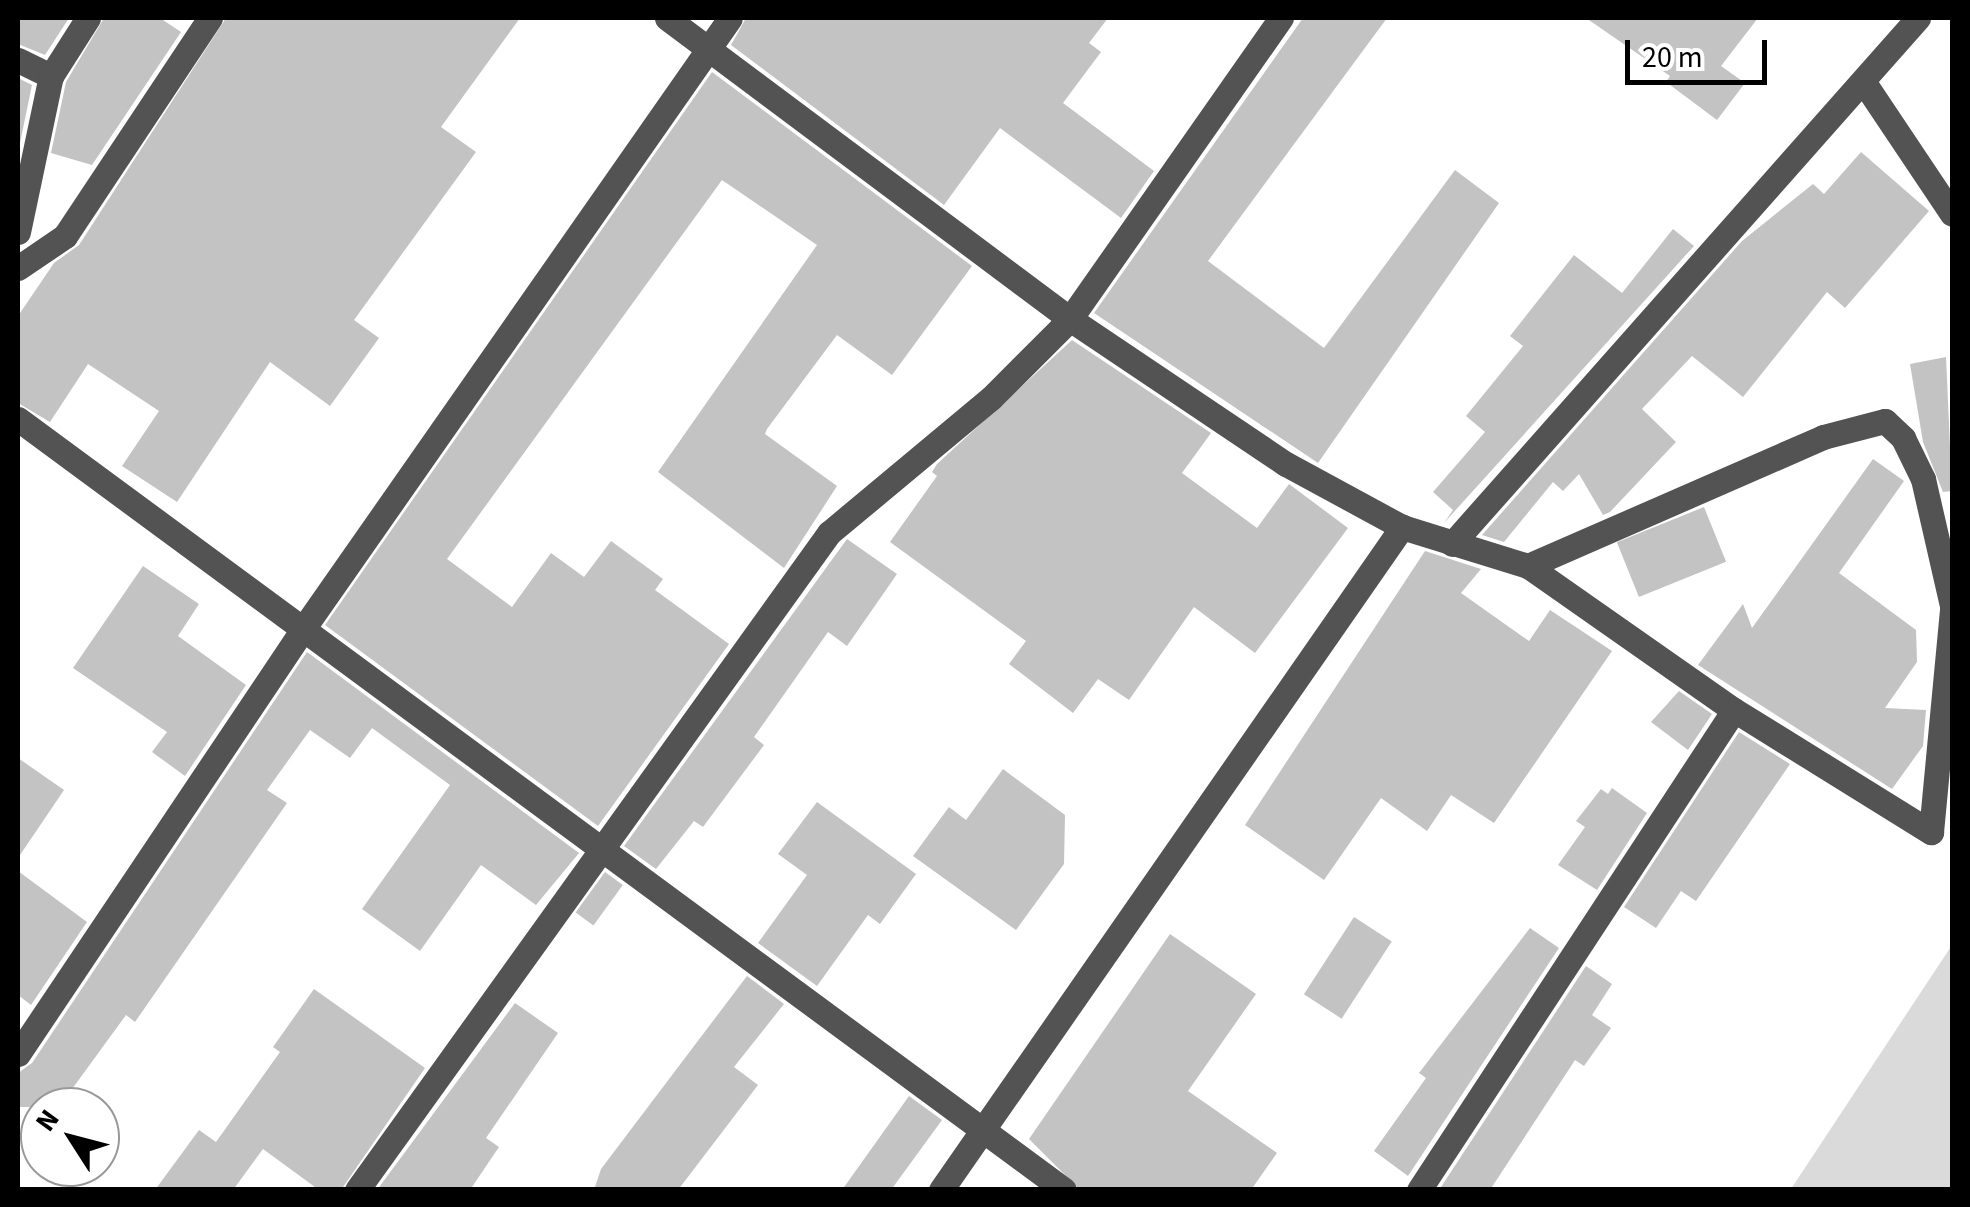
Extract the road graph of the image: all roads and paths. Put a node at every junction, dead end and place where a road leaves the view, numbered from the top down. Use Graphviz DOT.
graph roads {
  1 [pos="88,18"];
  2 [pos="210,18"];
  3 [pos="667,18"];
  4 [pos="730,18"];
  5 [pos="1281,18"];
  6 [pos="1918,18"];
  7 [pos="708,50"];
  8 [pos="18,60"];
  9 [pos="51,76"];
  10 [pos="1865,84"];
  11 [pos="1952,214"];
  12 [pos="18,232"];
  13 [pos="18,268"];
  14 [pos="1070,320"];
  15 [pos="18,419"];
  16 [pos="1402,527"];
  17 [pos="1452,544"];
  18 [pos="1528,566"];
  19 [pos="1952,608"];
  20 [pos="303,630"];
  21 [pos="1734,710"];
  22 [pos="604,850"];
  23 [pos="18,1054"];
  24 [pos="984,1134"];
  25 [pos="357,1190"];
  26 [pos="941,1190"];
  27 [pos="1064,1190"];
  28 [pos="1418,1190"];
  1 -- 9 [label="street"];
  2 -- 13 [label="street"];
  3 -- 7 [label="street"];
  4 -- 7 [label="street"];
  5 -- 14 [label="street"];
  6 -- 10 [label="street"];
  7 -- 14 [label="street"];
  7 -- 20 [label="street"];
  8 -- 9 [label="street"];
  9 -- 12 [label="street"];
  10 -- 11 [label="street"];
  10 -- 17 [label="street"];
  14 -- 16 [label="street"];
  14 -- 22 [label="street"];
  15 -- 20 [label="street"];
  16 -- 17 [label="street"];
  16 -- 24 [label="street"];
  17 -- 18 [label="street"];
  18 -- 19 [label="street"];
  18 -- 21 [label="street"];
  19 -- 21 [label="street"];
  20 -- 22 [label="street"];
  20 -- 23 [label="street"];
  21 -- 28 [label="street"];
  22 -- 24 [label="street"];
  22 -- 25 [label="street"];
  24 -- 26 [label="street"];
  24 -- 27 [label="street"];
}
